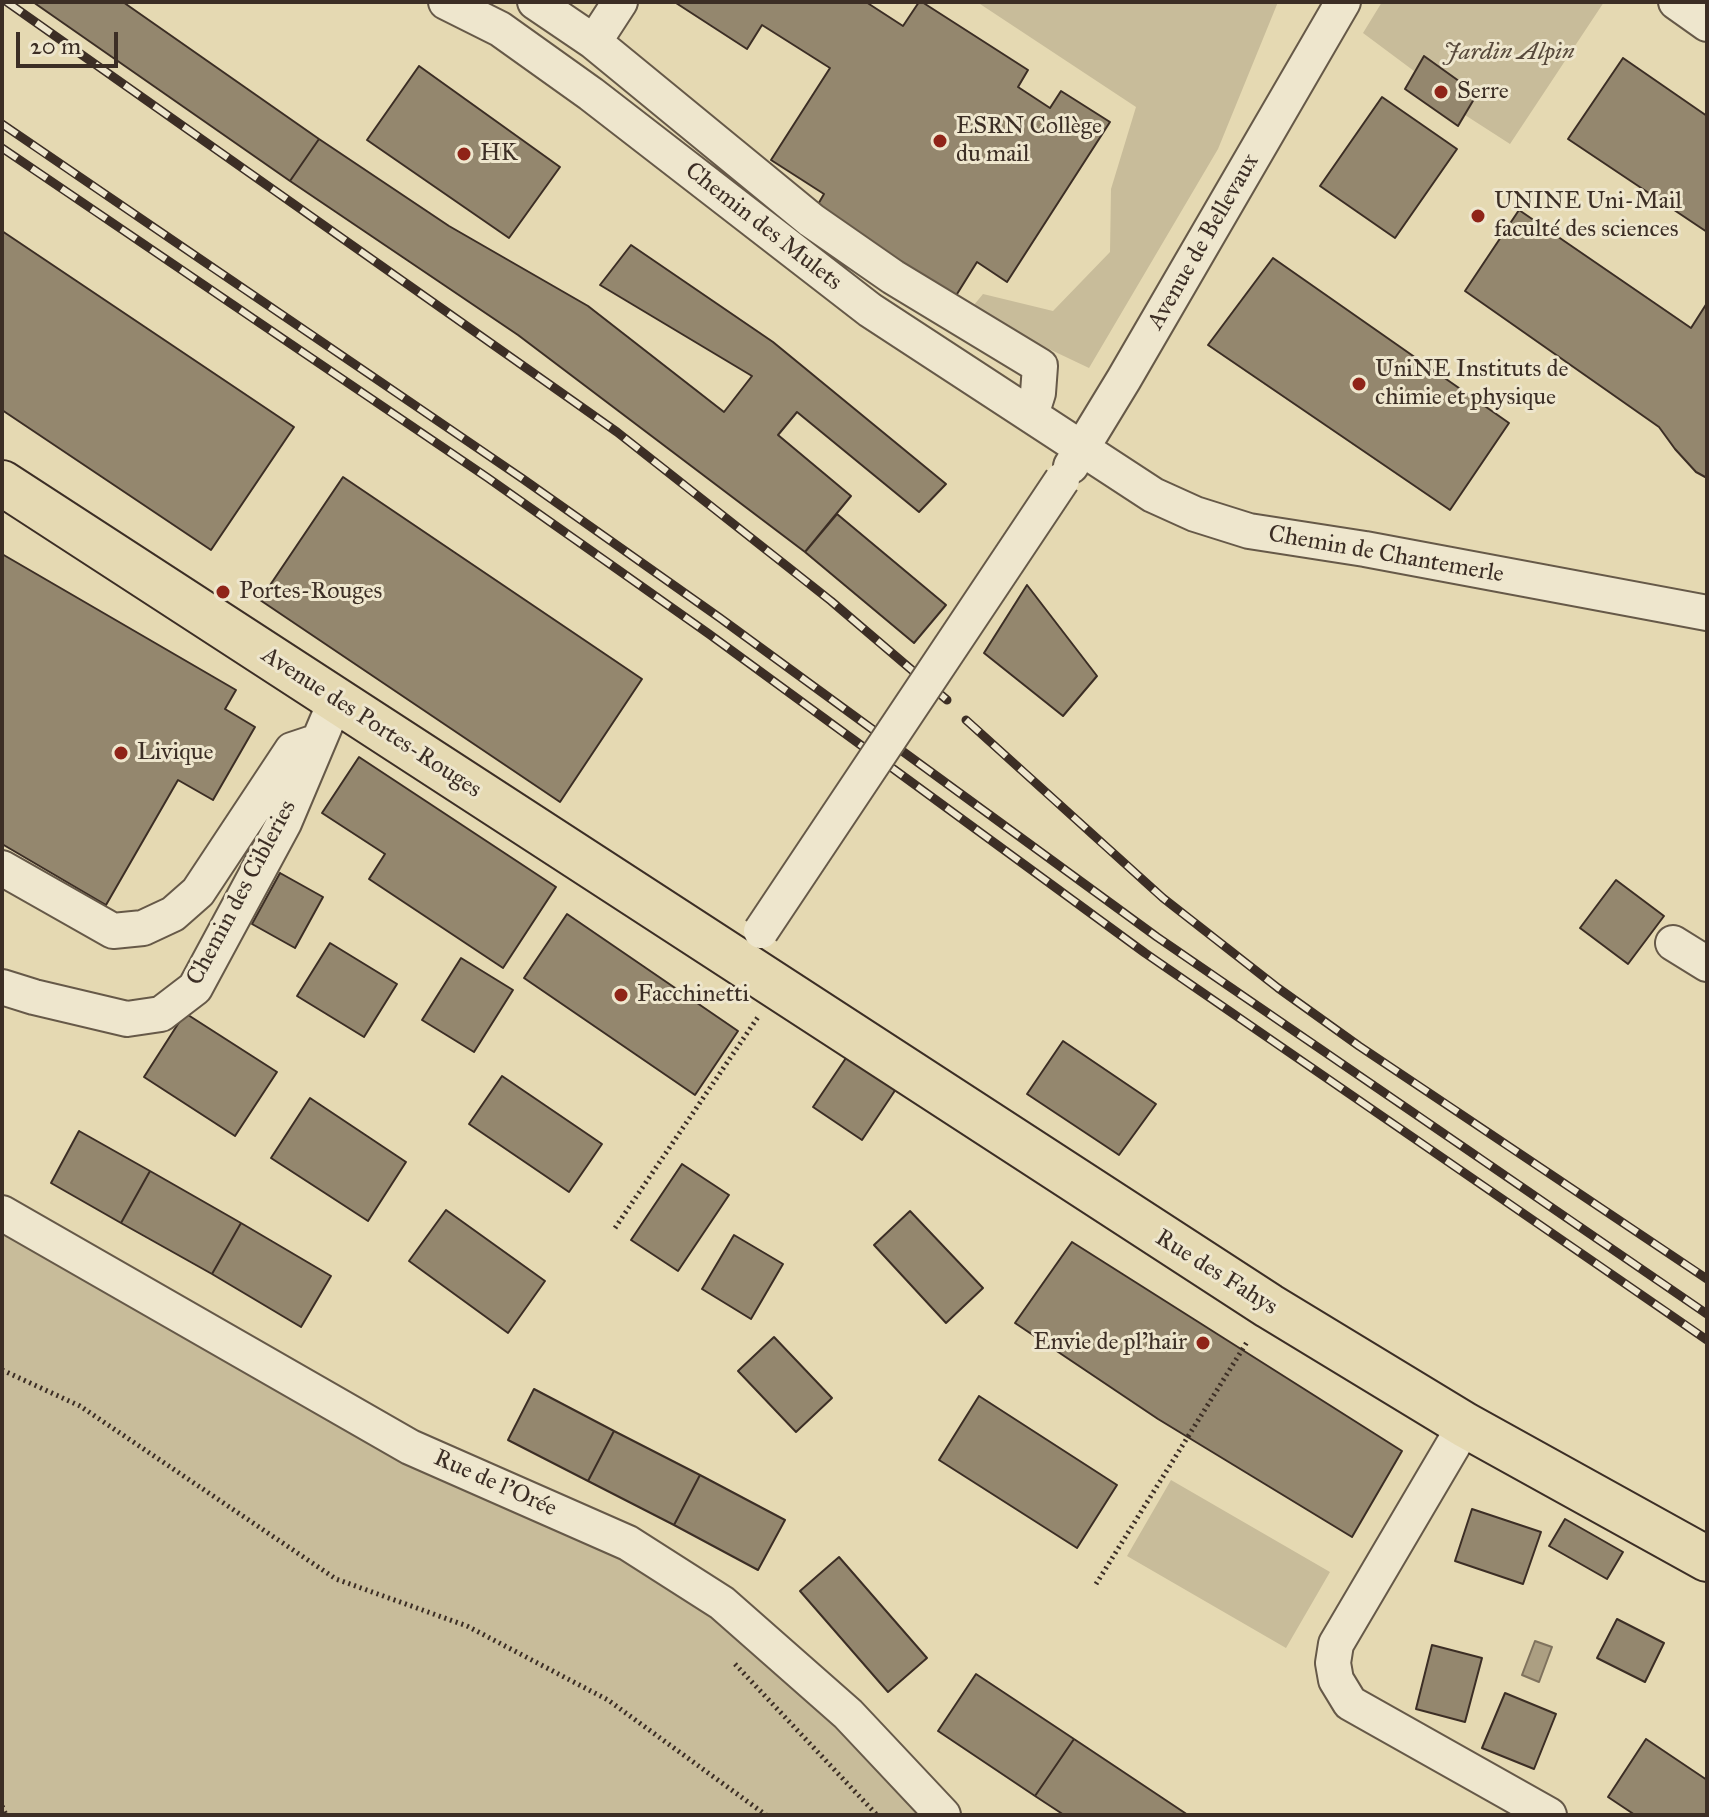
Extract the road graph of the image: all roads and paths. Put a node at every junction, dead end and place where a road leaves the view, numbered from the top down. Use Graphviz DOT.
graph roads {
  1 [pos="446,2"];
  2 [pos="535,2"];
  3 [pos="620,2"];
  4 [pos="1343,2"];
  5 [pos="1676,2"];
  6 [pos="1707,24"];
  7 [pos="594,42"];
  8 [pos="1031,415"];
  9 [pos="1082,448"];
  10 [pos="2,483"];
  11 [pos="1707,613"];
  12 [pos="336,700"];
  13 [pos="316,742"];
  14 [pos="2,868"];
  15 [pos="1673,943"];
  16 [pos="750,947"];
  17 [pos="1707,964"];
  18 [pos="2,987"];
  19 [pos="764,1010"];
  20 [pos="2,1213"];
  21 [pos="615,1228"];
  22 [pos="1247,1342"];
  23 [pos="2,1370"];
  24 [pos="1465,1425"];
  25 [pos="1707,1559"];
  26 [pos="1096,1584"];
  27 [pos="727,1656"];
  28 [pos="2,1806"];
  29 [pos="6,1815"];
  30 [pos="766,1815"];
  31 [pos="877,1815"];
  32 [pos="943,1815"];
  33 [pos="1549,1815"];
  1 -- 8 [label="street, Chemin des Mulets"];
  2 -- 7 [label="street"];
  3 -- 7 [label="street"];
  4 -- 9 [label="street, Avenue de Bellevaux"];
  5 -- 6 [label="street"];
  7 -- 8 [label="street"];
  8 -- 9 [label="street, Chemin des Mulets"];
  9 -- 11 [label="street, Chemin de Chantemerle"];
  9 -- 16 [label="street, Avenue de Bellevaux, bridge"];
  10 -- 12 [label="main road, Avenue des Portes-Rouges"];
  12 -- 13 [label="street, Chemin des Cibleries"];
  12 -- 16 [label="main road, Avenue des Portes-Rouges"];
  13 -- 14 [label="street"];
  13 -- 18 [label="street, Chemin des Cibleries"];
  15 -- 17 [label="street"];
  16 -- 24 [label="main road, Rue des Fahys"];
  19 -- 21 [label="path"];
  20 -- 32 [label="street, Rue de l'Orée"];
  22 -- 26 [label="path"];
  23 -- 30 [label="path"];
  24 -- 25 [label="main road, Rue des Fahys"];
  24 -- 33 [label="street"];
  27 -- 31 [label="path"];
  28 -- 29 [label="path"];
}
